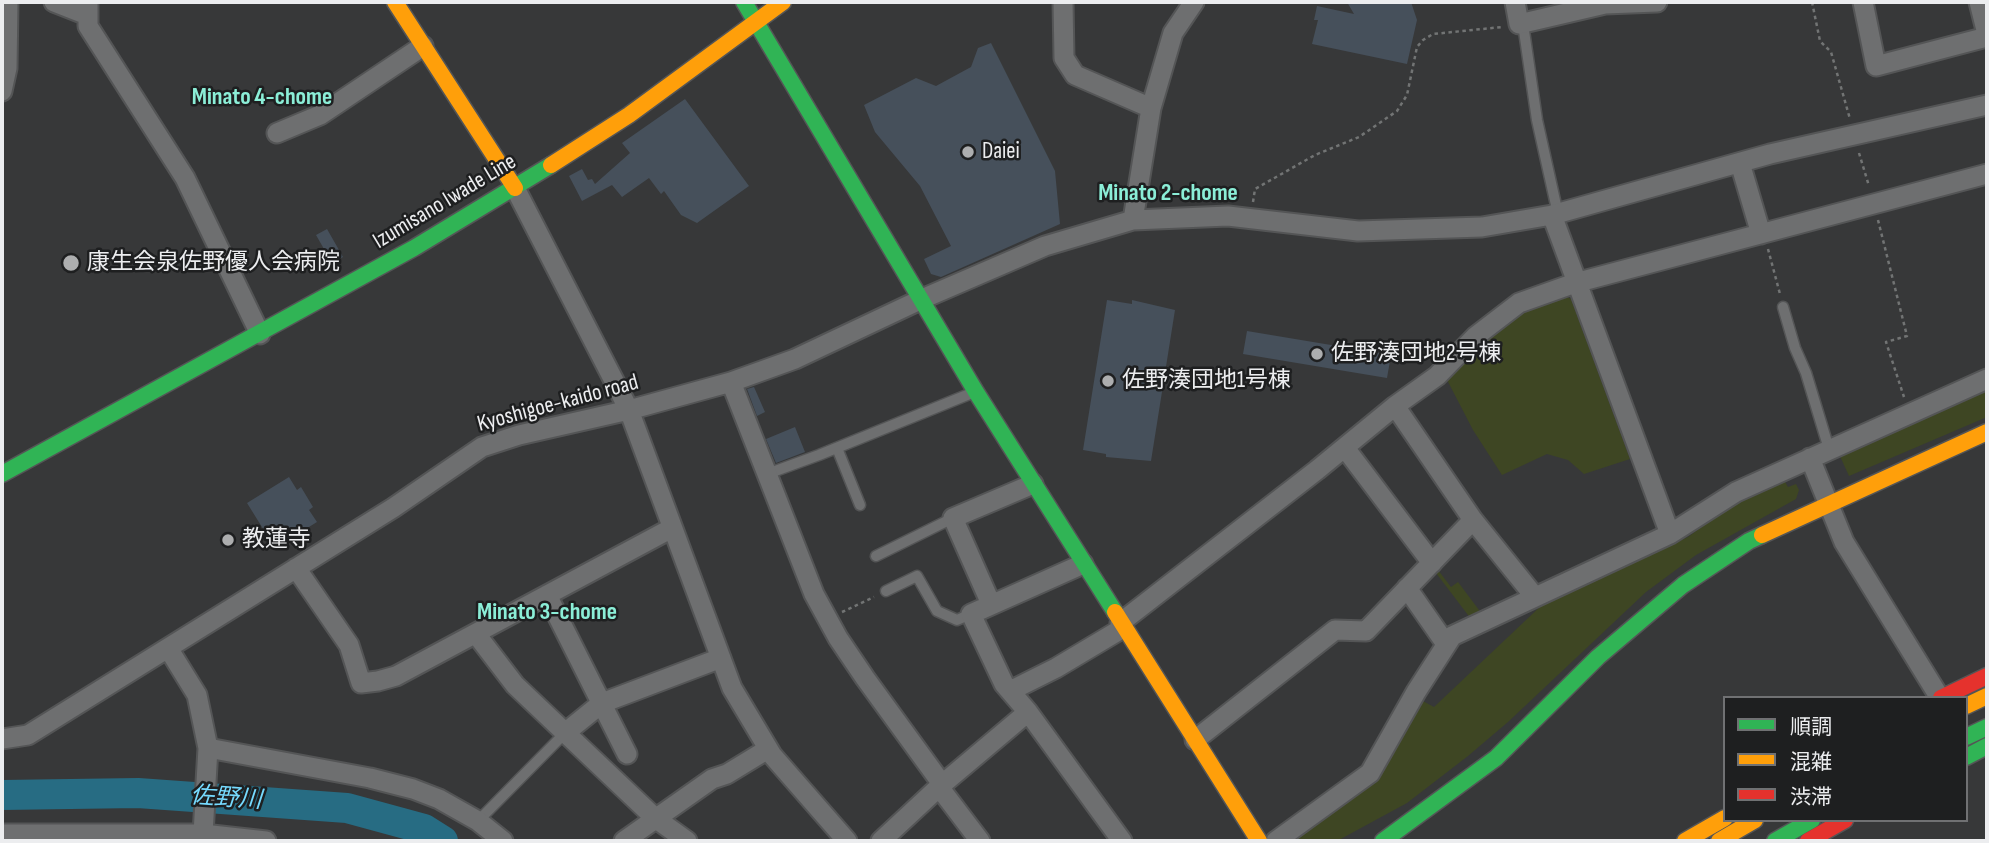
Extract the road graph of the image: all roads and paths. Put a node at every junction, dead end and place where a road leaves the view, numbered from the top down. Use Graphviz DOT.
graph roads {
  1 [pos="8,2"];
  2 [pos="54,2"];
  3 [pos="395,2"];
  4 [pos="744,2"];
  5 [pos="783,2"];
  6 [pos="1063,2"];
  7 [pos="1195,2"];
  8 [pos="1515,2"];
  9 [pos="1657,2"];
  10 [pos="1864,2"];
  11 [pos="1979,2"];
  12 [pos="1605,3"];
  13 [pos="88,8"];
  14 [pos="757,20"];
  15 [pos="1521,24"];
  16 [pos="1987,35"];
  17 [pos="424,46"];
  18 [pos="2,91"];
  19 [pos="1987,105"];
  20 [pos="1151,108"];
  21 [pos="277,132"];
  22 [pos="1740,163"];
  23 [pos="1987,174"];
  24 [pos="514,188"];
  25 [pos="1555,215"];
  26 [pos="1251,219"];
  27 [pos="1133,220"];
  28 [pos="1762,233"];
  29 [pos="1575,283"];
  30 [pos="922,299"];
  31 [pos="1783,307"];
  32 [pos="260,334"];
  33 [pos="1987,379"];
  34 [pos="731,382"];
  35 [pos="976,392"];
  36 [pos="1395,406"];
  37 [pos="629,410"];
  38 [pos="1987,432"];
  39 [pos="837,448"];
  40 [pos="1345,448"];
  41 [pos="1829,449"];
  42 [pos="1810,458"];
  43 [pos="2,474"];
  44 [pos="766,474"];
  45 [pos="1033,484"];
  46 [pos="1829,503"];
  47 [pos="860,505"];
  48 [pos="953,518"];
  49 [pos="1474,520"];
  50 [pos="672,528"];
  51 [pos="1670,534"];
  52 [pos="876,556"];
  53 [pos="1432,563"];
  54 [pos="1083,564"];
  55 [pos="296,568"];
  56 [pos="1407,588"];
  57 [pos="886,591"];
  58 [pos="547,595"];
  59 [pos="1535,597"];
  60 [pos="991,604"];
  61 [pos="971,614"];
  62 [pos="827,619"];
  63 [pos="1121,625"];
  64 [pos="476,634"];
  65 [pos="1446,644"];
  66 [pos="169,648"];
  67 [pos="721,658"];
  68 [pos="1987,676"];
  69 [pos="1010,691"];
  70 [pos="1940,696"];
  71 [pos="1945,696"];
  72 [pos="1987,696"];
  73 [pos="602,703"];
  74 [pos="1968,705"];
  75 [pos="1028,712"];
  76 [pos="1987,727"];
  77 [pos="565,733"];
  78 [pos="2,739"];
  79 [pos="1195,740"];
  80 [pos="1971,748"];
  81 [pos="208,750"];
  82 [pos="768,750"];
  83 [pos="627,754"];
  84 [pos="941,785"];
  85 [pos="655,818"];
  86 [pos="1723,819"];
  87 [pos="478,821"];
  88 [pos="1752,822"];
  89 [pos="1808,822"];
  90 [pos="1841,822"];
  91 [pos="203,831"];
  92 [pos="2,834"];
  93 [pos="265,841"];
  94 [pos="503,841"];
  95 [pos="624,841"];
  96 [pos="687,841"];
  97 [pos="847,841"];
  98 [pos="881,841"];
  99 [pos="980,841"];
  100 [pos="1122,841"];
  101 [pos="1259,841"];
  102 [pos="1276,841"];
  103 [pos="1383,841"];
  104 [pos="1685,841"];
  105 [pos="1719,841"];
  106 [pos="1775,841"];
  107 [pos="1808,841"];
  1 -- 18 [label="street"];
  2 -- 13 [label="street"];
  3 -- 17 [label="main road"];
  4 -- 14 [label="main road"];
  5 -- 14 [label="main road, Izumisano Iwade Line"];
  6 -- 20 [label="street"];
  7 -- 20 [label="street"];
  8 -- 15 [label="street"];
  9 -- 12 [label="street"];
  10 -- 16 [label="street"];
  11 -- 16 [label="street"];
  12 -- 15 [label="street"];
  13 -- 32 [label="street"];
  14 -- 24 [label="main road, Izumisano Iwade Line"];
  14 -- 30 [label="main road"];
  15 -- 25 [label="lane"];
  15 -- 26 [label="path"];
  17 -- 21 [label="street"];
  17 -- 24 [label="main road"];
  19 -- 22 [label="street, Kyoshigoe-kaido road"];
  20 -- 27 [label="street"];
  22 -- 25 [label="street, Kyoshigoe-kaido road"];
  22 -- 28 [label="street"];
  23 -- 28 [label="street"];
  24 -- 32 [label="main road, Izumisano Iwade Line"];
  24 -- 37 [label="street"];
  25 -- 26 [label="street, Kyoshigoe-kaido road"];
  25 -- 29 [label="street"];
  26 -- 27 [label="street, Kyoshigoe-kaido road"];
  27 -- 30 [label="street, Kyoshigoe-kaido road"];
  28 -- 29 [label="street"];
  28 -- 31 [label="path"];
  29 -- 36 [label="street"];
  29 -- 51 [label="street"];
  30 -- 34 [label="street, Kyoshigoe-kaido road"];
  30 -- 35 [label="main road"];
  31 -- 41 [label="lane"];
  32 -- 43 [label="main road, Izumisano Iwade Line"];
  33 -- 41 [label="street"];
  34 -- 37 [label="street, Kyoshigoe-kaido road"];
  34 -- 44 [label="street"];
  35 -- 39 [label="lane"];
  35 -- 45 [label="main road"];
  36 -- 40 [label="street"];
  36 -- 49 [label="street"];
  37 -- 50 [label="street"];
  37 -- 55 [label="street, Kyoshigoe-kaido road"];
  38 -- 46 [label="main road"];
  39 -- 44 [label="lane"];
  39 -- 47 [label="lane"];
  40 -- 53 [label="street"];
  40 -- 63 [label="street"];
  41 -- 42 [label="street"];
  42 -- 46 [label="street"];
  42 -- 51 [label="street"];
  44 -- 62 [label="street"];
  45 -- 48 [label="street"];
  45 -- 54 [label="main road"];
  46 -- 70 [label="street"];
  46 -- 103 [label="main road"];
  48 -- 52 [label="lane"];
  48 -- 60 [label="street"];
  49 -- 53 [label="street"];
  49 -- 59 [label="street"];
  50 -- 58 [label="street"];
  50 -- 67 [label="street"];
  51 -- 59 [label="street"];
  53 -- 56 [label="street"];
  54 -- 60 [label="street"];
  54 -- 63 [label="main road"];
  55 -- 64 [label="street"];
  55 -- 66 [label="street, Kyoshigoe-kaido road"];
  56 -- 65 [label="street"];
  56 -- 79 [label="street"];
  57 -- 61 [label="lane"];
  57 -- 62 [label="path"];
  58 -- 64 [label="street"];
  58 -- 73 [label="street"];
  59 -- 65 [label="street"];
  60 -- 61 [label="street"];
  61 -- 69 [label="street"];
  62 -- 84 [label="street"];
  63 -- 69 [label="street"];
  63 -- 79 [label="main road"];
  64 -- 77 [label="street"];
  65 -- 102 [label="street"];
  66 -- 78 [label="street, Kyoshigoe-kaido road"];
  66 -- 81 [label="street"];
  67 -- 73 [label="street"];
  67 -- 82 [label="street"];
  68 -- 71 [label="main road"];
  69 -- 75 [label="street"];
  72 -- 74 [label="main road"];
  73 -- 77 [label="street"];
  73 -- 83 [label="street"];
  75 -- 84 [label="street"];
  75 -- 100 [label="street"];
  76 -- 80 [label="main road"];
  77 -- 85 [label="street"];
  77 -- 87 [label="lane"];
  79 -- 101 [label="main road"];
  81 -- 87 [label="street"];
  81 -- 91 [label="street"];
  82 -- 85 [label="street"];
  82 -- 97 [label="street"];
  84 -- 98 [label="street"];
  84 -- 99 [label="street"];
  85 -- 95 [label="street"];
  85 -- 96 [label="street"];
  86 -- 104 [label="main road"];
  87 -- 94 [label="street"];
  88 -- 105 [label="main road"];
  89 -- 106 [label="main road"];
  90 -- 107 [label="main road"];
  91 -- 92 [label="street"];
  91 -- 93 [label="street"];
}
